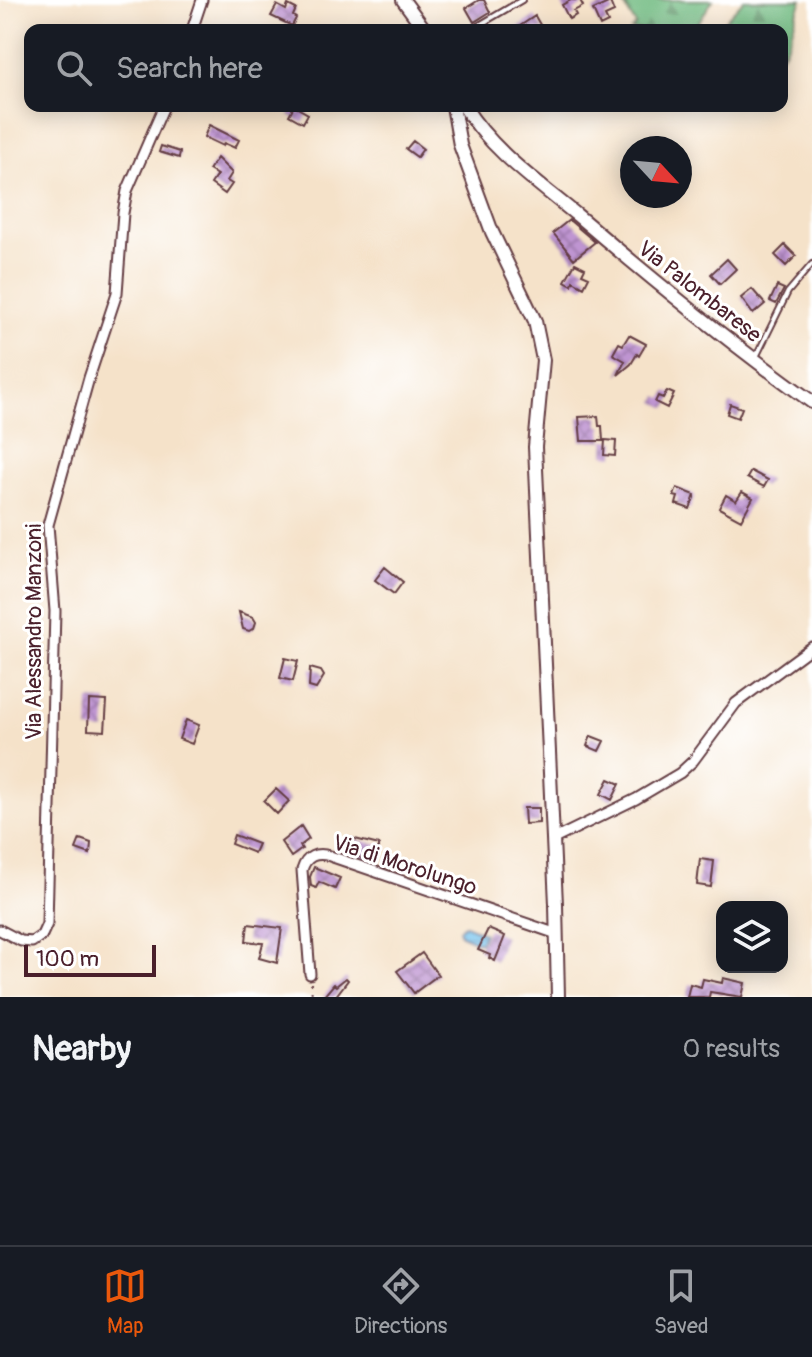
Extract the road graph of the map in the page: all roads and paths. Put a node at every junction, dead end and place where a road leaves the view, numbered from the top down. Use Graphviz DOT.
graph roads {
  1 [pos="202,0"];
  2 [pos="403,0"];
  3 [pos="522,0"];
  4 [pos="194,24"];
  5 [pos="421,24"];
  6 [pos="481,24"];
  7 [pos="161,112"];
  8 [pos="454,112"];
  9 [pos="468,112"];
  10 [pos="812,264"];
  11 [pos="755,359"];
  12 [pos="812,402"];
  13 [pos="812,647"];
  14 [pos="554,839"];
  15 [pos="0,930"];
  16 [pos="557,934"];
  17 [pos="310,974"];
  18 [pos="312,997"];
  19 [pos="558,997"];
  1 -- 4 [label="street"];
  2 -- 5 [label="street"];
  3 -- 6 [label="lane"];
  7 -- 15 [label="street, Via Alessandro Manzoni"];
  8 -- 14 [label="street"];
  9 -- 11 [label="street, Via Palombarese"];
  10 -- 11 [label="lane"];
  11 -- 12 [label="street, Via Palombarese"];
  13 -- 14 [label="street"];
  14 -- 16 [label="street"];
  16 -- 17 [label="street, Via di Morolungo"];
  16 -- 19 [label="street"];
  17 -- 18 [label="path"];
}
